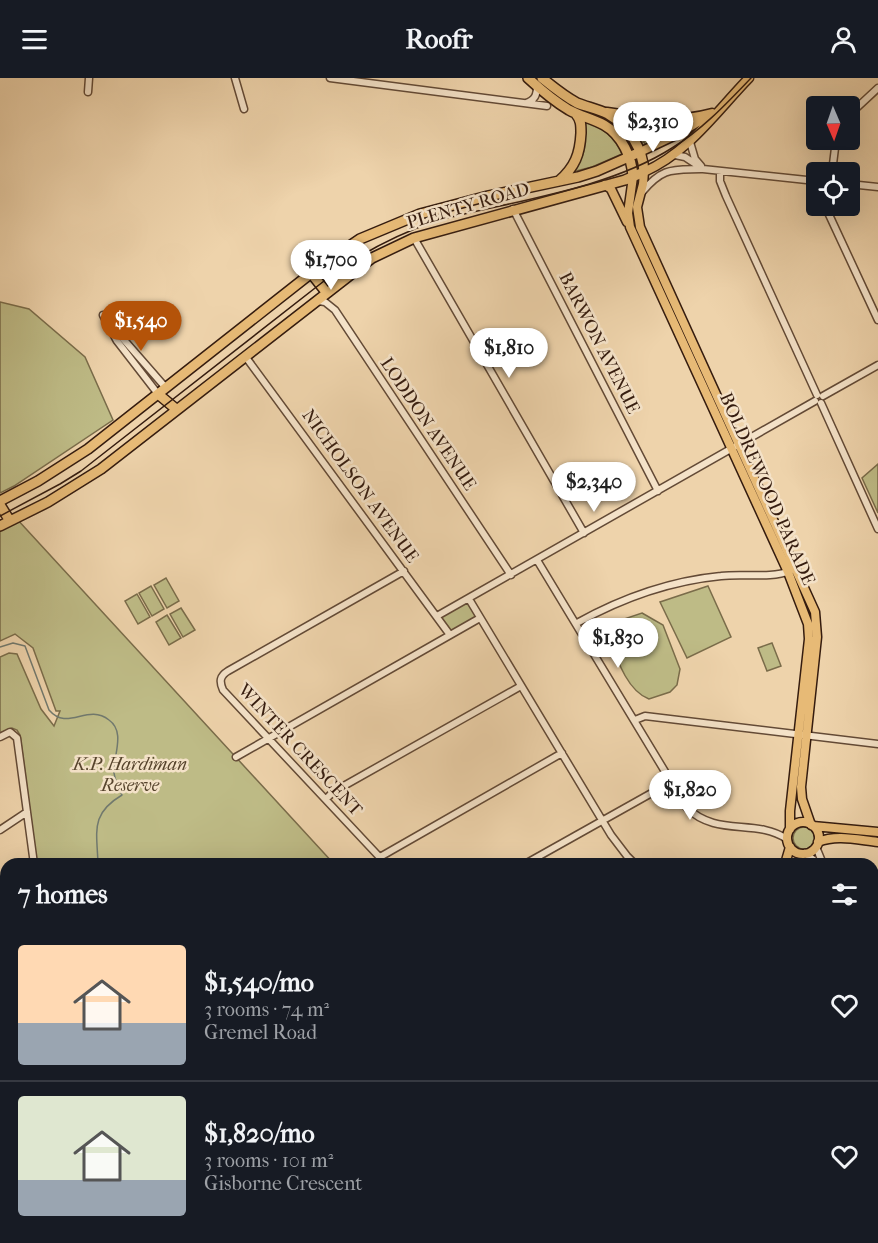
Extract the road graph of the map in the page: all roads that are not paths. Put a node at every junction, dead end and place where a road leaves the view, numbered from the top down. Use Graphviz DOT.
graph roads {
  1 [pos="89,78"];
  2 [pos="235,78"];
  3 [pos="330,78"];
  4 [pos="528,78"];
  5 [pos="750,78"];
  6 [pos="539,82"];
  7 [pos="878,88"];
  8 [pos="88,93"];
  9 [pos="525,103"];
  10 [pos="860,105"];
  11 [pos="547,106"];
  12 [pos="244,109"];
  13 [pos="600,111"];
  14 [pos="716,111"];
  15 [pos="575,113"];
  16 [pos="690,142"];
  17 [pos="640,152"];
  18 [pos="675,155"];
  19 [pos="629,157"];
  20 [pos="707,170"];
  21 [pos="720,171"];
  22 [pos="644,172"];
  23 [pos="633,177"];
  24 [pos="806,180"];
  25 [pos="557,183"];
  26 [pos="605,185"];
  27 [pos="860,185"];
  28 [pos="878,187"];
  29 [pos="640,194"];
  30 [pos="446,207"];
  31 [pos="513,209"];
  32 [pos="830,216"];
  33 [pos="449,227"];
  34 [pos="630,227"];
  35 [pos="414,238"];
  36 [pos="311,273"];
  37 [pos="326,292"];
  38 [pos="314,302"];
  39 [pos="105,318"];
  40 [pos="878,320"];
  41 [pos="688,345"];
  42 [pos="245,356"];
  43 [pos="878,365"];
  44 [pos="162,391"];
  45 [pos="819,399"];
  46 [pos="176,409"];
  47 [pos="740,444"];
  48 [pos="731,450"];
  49 [pos="658,491"];
  50 [pos="0,503"];
  51 [pos="10,521"];
  52 [pos="0,526"];
  53 [pos="878,529"];
  54 [pos="584,532"];
  55 [pos="537,560"];
  56 [pos="792,570"];
  57 [pos="404,571"];
  58 [pos="511,575"];
  59 [pos="468,598"];
  60 [pos="437,616"];
  61 [pos="480,618"];
  62 [pos="576,623"];
  63 [pos="450,635"];
  64 [pos="521,686"];
  65 [pos="637,722"];
  66 [pos="802,736"];
  67 [pos="0,737"];
  68 [pos="269,738"];
  69 [pos="878,744"];
  70 [pos="562,753"];
  71 [pos="236,757"];
  72 [pos="672,781"];
  73 [pos="798,785"];
  74 [pos="326,800"];
  75 [pos="27,812"];
  76 [pos="603,821"];
  77 [pos="812,825"];
  78 [pos="790,829"];
  79 [pos="0,830"];
  80 [pos="765,830"];
  81 [pos="878,832"];
  82 [pos="878,842"];
  83 [pos="789,843"];
  84 [pos="817,845"];
  85 [pos="803,854"];
  86 [pos="380,857"];
  87 [pos="33,858"];
  88 [pos="541,858"];
  89 [pos="629,858"];
  90 [pos="786,858"];
  91 [pos="798,858"];
  92 [pos="810,858"];
  93 [pos="820,858"];
  1 -- 8 [label="street"];
  2 -- 12 [label="street"];
  3 -- 9 [label="street"];
  4 -- 6 [label="highway"];
  5 -- 14 [label="main road, PLENTY ROAD"];
  6 -- 9 [label="street"];
  6 -- 13 [label="highway"];
  6 -- 15 [label="highway"];
  7 -- 10 [label="street"];
  9 -- 11 [label="street"];
  13 -- 14 [label="main road"];
  13 -- 17 [label="highway"];
  14 -- 16 [label="main road, PLENTY ROAD"];
  14 -- 17 [label="main road, PLENTY ROAD"];
  15 -- 19 [label="highway"];
  15 -- 25 [label="highway"];
  16 -- 18 [label="main road, PLENTY ROAD"];
  16 -- 20 [label="street"];
  17 -- 19 [label="highway, PLENTY ROAD"];
  17 -- 22 [label="highway"];
  18 -- 20 [label="street"];
  18 -- 22 [label="main road, PLENTY ROAD"];
  19 -- 23 [label="highway"];
  19 -- 25 [label="highway, PLENTY ROAD"];
  20 -- 21 [label="street"];
  20 -- 29 [label="street"];
  21 -- 24 [label="street"];
  21 -- 45 [label="street"];
  22 -- 23 [label="highway, PLENTY ROAD"];
  22 -- 29 [label="main road, BOLDREWOOD PARADE"];
  23 -- 26 [label="highway, PLENTY ROAD"];
  23 -- 34 [label="main road, BOLDREWOOD PARADE"];
  25 -- 30 [label="highway, PLENTY ROAD"];
  26 -- 31 [label="highway, PLENTY ROAD"];
  26 -- 34 [label="main road"];
  27 -- 28 [label="street"];
  29 -- 41 [label="main road, BOLDREWOOD PARADE"];
  30 -- 33 [label="highway"];
  30 -- 36 [label="highway, PLENTY ROAD"];
  31 -- 33 [label="highway, PLENTY ROAD"];
  31 -- 49 [label="street, BARWON AVENUE"];
  32 -- 40 [label="street"];
  33 -- 35 [label="highway, PLENTY ROAD"];
  34 -- 41 [label="main road, BOLDREWOOD PARADE"];
  35 -- 37 [label="highway, PLENTY ROAD"];
  35 -- 54 [label="street"];
  36 -- 37 [label="highway"];
  36 -- 44 [label="highway, PLENTY ROAD"];
  37 -- 38 [label="highway, PLENTY ROAD"];
  38 -- 42 [label="highway, PLENTY ROAD"];
  38 -- 58 [label="street, LODDON AVENUE"];
  39 -- 44 [label="street"];
  41 -- 47 [label="main road, BOLDREWOOD PARADE"];
  41 -- 48 [label="main road, BOLDREWOOD PARADE"];
  42 -- 46 [label="highway, PLENTY ROAD"];
  42 -- 57 [label="street, NICHOLSON AVENUE"];
  43 -- 45 [label="street"];
  44 -- 46 [label="highway"];
  44 -- 50 [label="highway, PLENTY ROAD"];
  45 -- 47 [label="street"];
  45 -- 53 [label="street"];
  46 -- 51 [label="highway, PLENTY ROAD"];
  47 -- 48 [label="street"];
  47 -- 56 [label="main road, BOLDREWOOD PARADE"];
  48 -- 49 [label="street"];
  48 -- 56 [label="main road, BOLDREWOOD PARADE"];
  49 -- 54 [label="street"];
  50 -- 51 [label="highway"];
  51 -- 52 [label="highway, PLENTY ROAD"];
  54 -- 55 [label="street"];
  55 -- 58 [label="street"];
  55 -- 62 [label="street"];
  56 -- 62 [label="street"];
  56 -- 66 [label="main road, BOLDREWOOD PARADE"];
  57 -- 60 [label="street, NICHOLSON AVENUE"];
  57 -- 68 [label="street, WINTER CRESCENT"];
  58 -- 59 [label="street"];
  59 -- 60 [label="street"];
  59 -- 61 [label="street"];
  60 -- 63 [label="street, NICHOLSON AVENUE"];
  61 -- 63 [label="street"];
  61 -- 64 [label="street"];
  62 -- 65 [label="street"];
  63 -- 68 [label="street"];
  64 -- 70 [label="street"];
  64 -- 74 [label="street"];
  65 -- 66 [label="street"];
  65 -- 72 [label="street"];
  66 -- 69 [label="street"];
  66 -- 73 [label="main road, BOLDREWOOD PARADE"];
  67 -- 75 [label="street"];
  68 -- 71 [label="street"];
  68 -- 74 [label="street, WINTER CRESCENT"];
  70 -- 76 [label="street"];
  70 -- 86 [label="street"];
  72 -- 76 [label="street"];
  72 -- 80 [label="street"];
  73 -- 77 [label="main road, BOLDREWOOD PARADE"];
  73 -- 78 [label="main road, BOLDREWOOD PARADE"];
  74 -- 86 [label="street, WINTER CRESCENT"];
  75 -- 79 [label="street"];
  75 -- 87 [label="street"];
  76 -- 88 [label="street"];
  76 -- 89 [label="street"];
  77 -- 78 [label="main road"];
  77 -- 81 [label="main road"];
  77 -- 84 [label="main road"];
  78 -- 80 [label="street"];
  78 -- 83 [label="main road"];
  80 -- 83 [label="street"];
  82 -- 84 [label="main road"];
  83 -- 85 [label="main road"];
  83 -- 90 [label="main road"];
  84 -- 85 [label="main road"];
  84 -- 93 [label="street"];
  85 -- 91 [label="main road"];
  85 -- 92 [label="street"];
}
